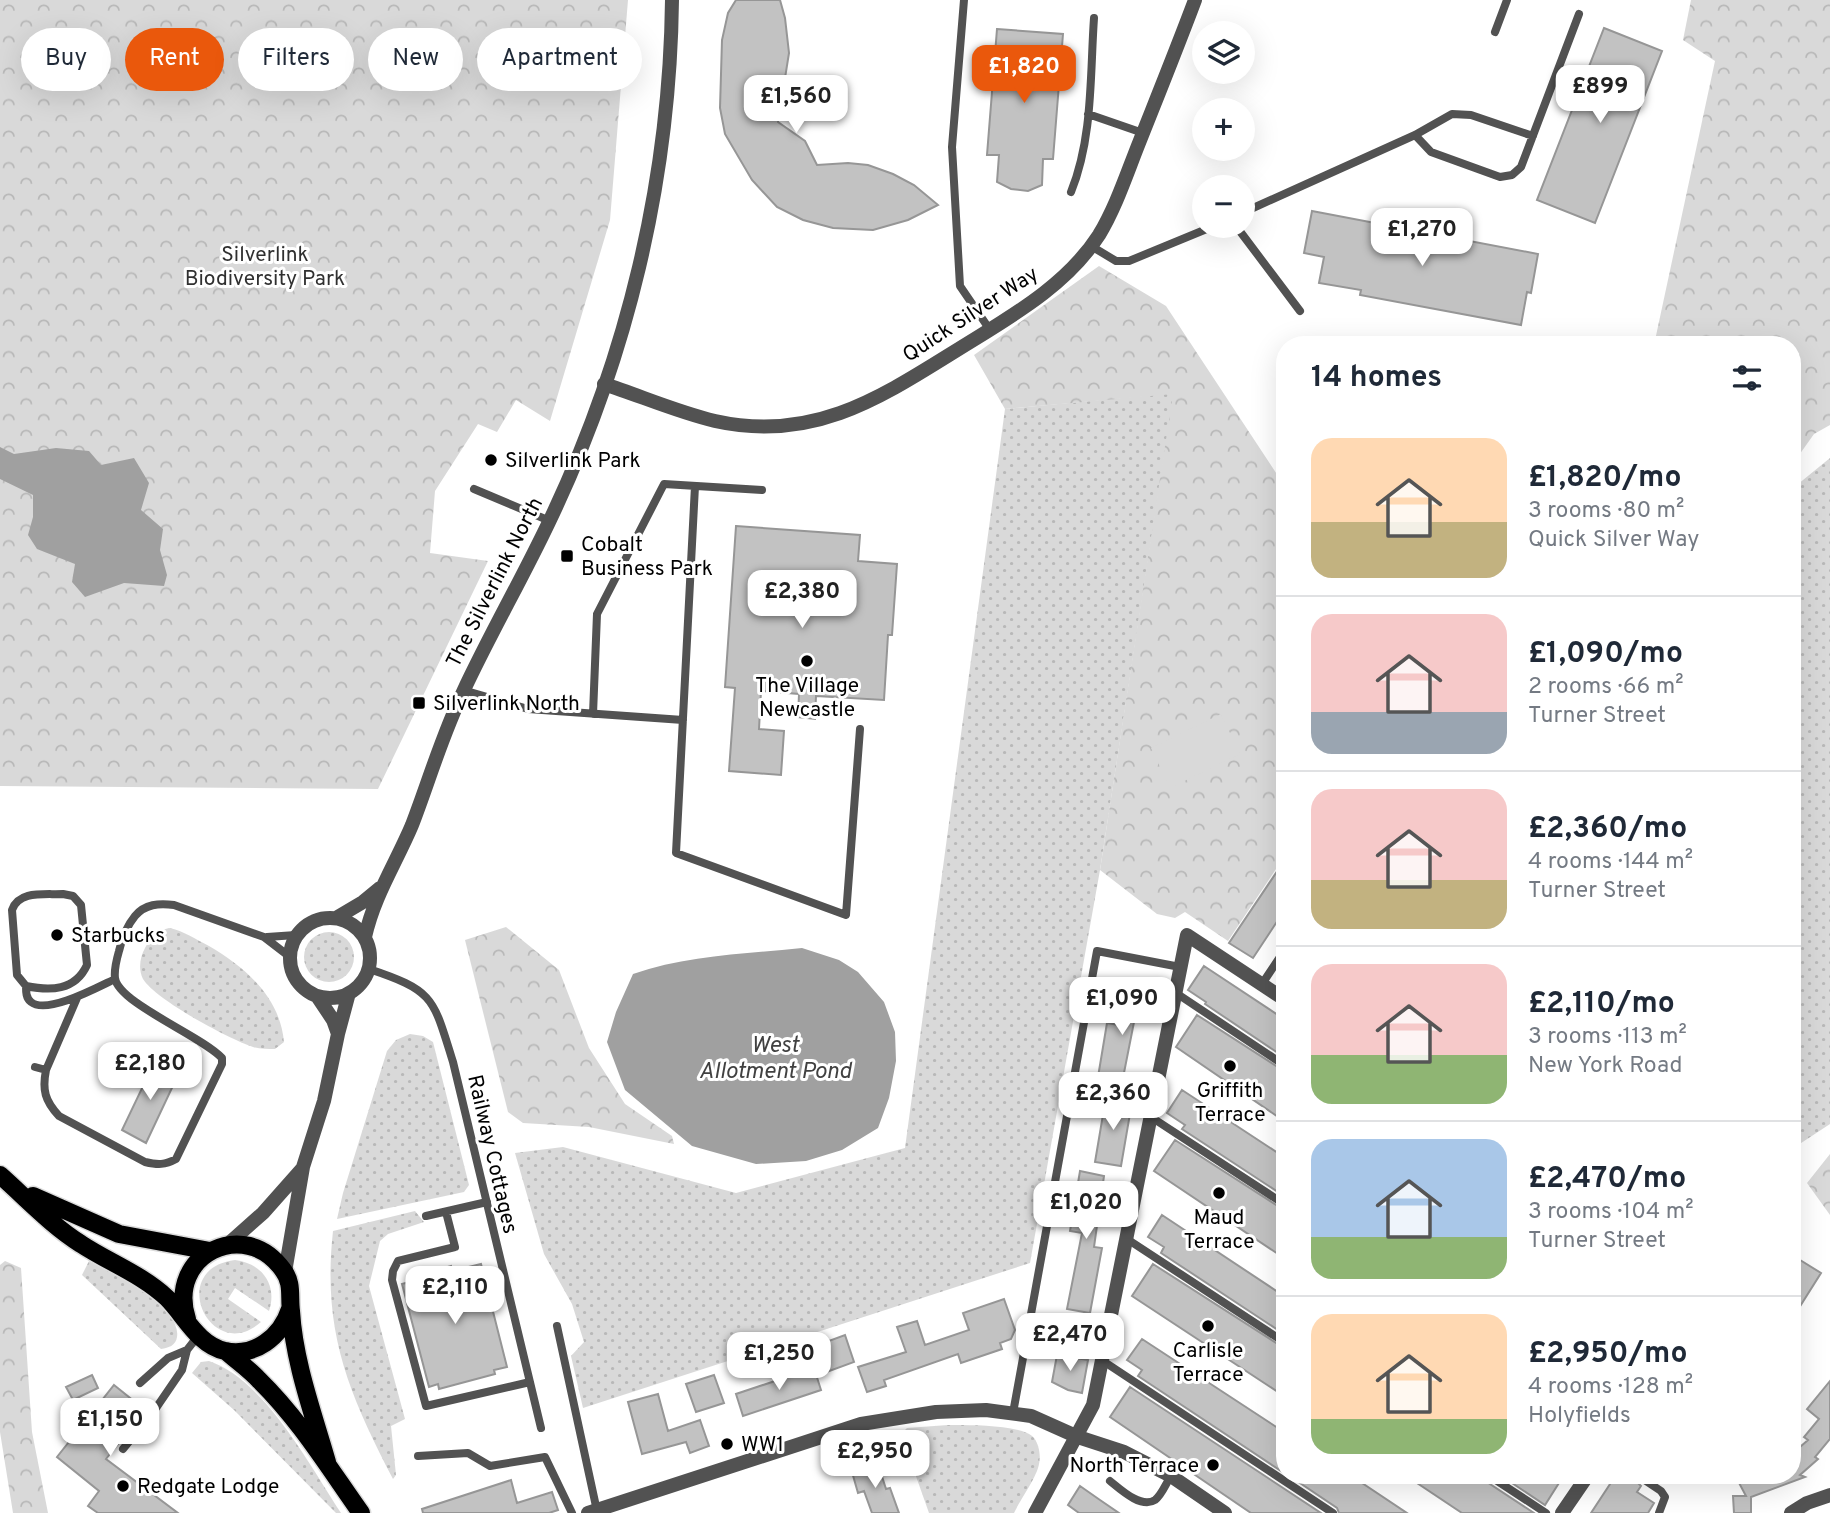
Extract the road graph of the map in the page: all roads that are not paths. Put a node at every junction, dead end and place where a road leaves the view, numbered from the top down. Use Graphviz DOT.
graph roads {
  1 [pos="672,0"];
  2 [pos="964,0"];
  3 [pos="1195,0"];
  4 [pos="1507,0"];
  5 [pos="1579,15"];
  6 [pos="1094,18"];
  7 [pos="1495,33"];
  8 [pos="1088,114"];
  9 [pos="1143,133"];
  10 [pos="1415,135"];
  11 [pos="1533,136"];
  12 [pos="1071,192"];
  13 [pos="1255,207"];
  14 [pos="1192,235"];
  15 [pos="1245,238"];
  16 [pos="1091,246"];
  17 [pos="1300,312"];
  18 [pos="990,330"];
  19 [pos="604,384"];
  20 [pos="695,486"];
  21 [pos="474,489"];
  22 [pos="762,490"];
  23 [pos="550,521"];
  24 [pos="463,690"];
  25 [pos="593,714"];
  26 [pos="683,720"];
  27 [pos="860,729"];
  28 [pos="381,887"];
  29 [pos="336,918"];
  30 [pos="296,935"];
  31 [pos="264,937"];
  32 [pos="365,937"];
  33 [pos="290,957"];
  34 [pos="1276,963"];
  35 [pos="1181,967"];
  36 [pos="369,970"];
  37 [pos="115,979"];
  38 [pos="1262,984"];
  39 [pos="26,986"];
  40 [pos="349,993"];
  41 [pos="1175,993"];
  42 [pos="1276,994"];
  43 [pos="317,996"];
  44 [pos="77,998"];
  45 [pos="338,1034"];
  46 [pos="1276,1061"];
  47 [pos="35,1067"];
  48 [pos="46,1070"];
  49 [pos="1151,1116"];
  50 [pos="303,1167"];
  51 [pos="0,1175"];
  52 [pos="14,1187"];
  53 [pos="1276,1200"];
  54 [pos="487,1202"];
  55 [pos="446,1212"];
  56 [pos="426,1216"];
  57 [pos="1126,1240"];
  58 [pos="218,1248"];
  59 [pos="285,1272"];
  60 [pos="290,1309"];
  61 [pos="557,1326"];
  62 [pos="193,1329"];
  63 [pos="1276,1337"];
  64 [pos="187,1350"];
  65 [pos="226,1351"];
  66 [pos="1102,1360"];
  67 [pos="530,1382"];
  68 [pos="140,1383"];
  69 [pos="1013,1413"];
  70 [pos="541,1428"];
  71 [pos="1078,1437"];
  72 [pos="123,1449"];
  73 [pos="418,1456"];
  74 [pos="327,1462"];
  75 [pos="1276,1475"];
  76 [pos="1171,1476"];
  77 [pos="1110,1481"];
  78 [pos="1289,1484"];
  79 [pos="1502,1484"];
  80 [pos="1582,1484"];
  81 [pos="1650,1484"];
  82 [pos="1830,1495"];
  83 [pos="592,1512"];
  84 [pos="1222,1512"];
  85 [pos="361,1513"];
  86 [pos="572,1513"];
  87 [pos="1035,1513"];
  88 [pos="1333,1513"];
  89 [pos="1546,1513"];
  90 [pos="1562,1513"];
  91 [pos="1659,1513"];
  92 [pos="1791,1513"];
  1 -- 19 [label="street, The Silverlink North"];
  2 -- 18 [label="lane"];
  3 -- 9 [label="street, Quick Silver Way"];
  4 -- 7 [label="lane"];
  5 -- 11 [label="lane"];
  6 -- 8 [label="lane"];
  8 -- 9 [label="lane"];
  8 -- 12 [label="lane"];
  9 -- 16 [label="street, Quick Silver Way"];
  10 -- 11 [label="lane"];
  10 -- 11 [label="lane"];
  10 -- 13 [label="lane"];
  14 -- 16 [label="lane"];
  15 -- 17 [label="lane"];
  16 -- 18 [label="street, Quick Silver Way"];
  18 -- 19 [label="street, Quick Silver Way"];
  19 -- 23 [label="street, The Silverlink North"];
  20 -- 22 [label="lane"];
  20 -- 25 [label="lane"];
  20 -- 26 [label="lane"];
  21 -- 23 [label="lane"];
  23 -- 24 [label="street, The Silverlink North"];
  24 -- 25 [label="lane"];
  24 -- 28 [label="street, The Silverlink North"];
  25 -- 26 [label="lane"];
  26 -- 27 [label="lane"];
  28 -- 29 [label="street, The Silverlink North"];
  28 -- 32 [label="street, The Silverlink North"];
  29 -- 30 [label="street"];
  29 -- 32 [label="street"];
  30 -- 31 [label="lane"];
  30 -- 33 [label="street"];
  31 -- 33 [label="lane"];
  31 -- 37 [label="lane"];
  32 -- 36 [label="street"];
  33 -- 43 [label="street"];
  34 -- 38 [label="lane"];
  35 -- 38 [label="street"];
  35 -- 41 [label="street"];
  35 -- 69 [label="lane"];
  36 -- 40 [label="street"];
  36 -- 54 [label="lane, Railway Cottages"];
  37 -- 44 [label="lane"];
  37 -- 48 [label="lane"];
  38 -- 42 [label="street"];
  39 -- 39 [label="lane"];
  39 -- 44 [label="lane"];
  40 -- 43 [label="street"];
  40 -- 45 [label="street"];
  41 -- 46 [label="lane"];
  41 -- 49 [label="street"];
  43 -- 45 [label="street"];
  44 -- 48 [label="lane"];
  45 -- 50 [label="street"];
  47 -- 48 [label="lane"];
  49 -- 53 [label="lane"];
  49 -- 57 [label="street"];
  50 -- 58 [label="street"];
  50 -- 59 [label="street"];
  51 -- 52 [label="main road"];
  52 -- 58 [label="main road"];
  52 -- 62 [label="main road"];
  54 -- 55 [label="lane"];
  54 -- 67 [label="lane, Railway Cottages"];
  55 -- 56 [label="lane"];
  55 -- 67 [label="lane"];
  57 -- 63 [label="lane"];
  57 -- 66 [label="street"];
  58 -- 59 [label="main road"];
  58 -- 62 [label="main road"];
  59 -- 60 [label="main road"];
  60 -- 65 [label="main road"];
  60 -- 74 [label="main road"];
  61 -- 83 [label="lane"];
  62 -- 64 [label="lane"];
  62 -- 65 [label="main road"];
  64 -- 68 [label="lane"];
  64 -- 72 [label="lane"];
  65 -- 74 [label="main road"];
  66 -- 71 [label="street"];
  66 -- 75 [label="lane"];
  67 -- 70 [label="lane, Railway Cottages"];
  69 -- 71 [label="street"];
  69 -- 83 [label="street"];
  71 -- 76 [label="street"];
  71 -- 87 [label="street"];
  73 -- 86 [label="lane"];
  74 -- 85 [label="main road"];
  76 -- 77 [label="lane"];
  76 -- 84 [label="street"];
  78 -- 88 [label="lane"];
  79 -- 89 [label="lane"];
  80 -- 90 [label="street"];
  81 -- 91 [label="lane"];
  82 -- 92 [label="street"];
}
